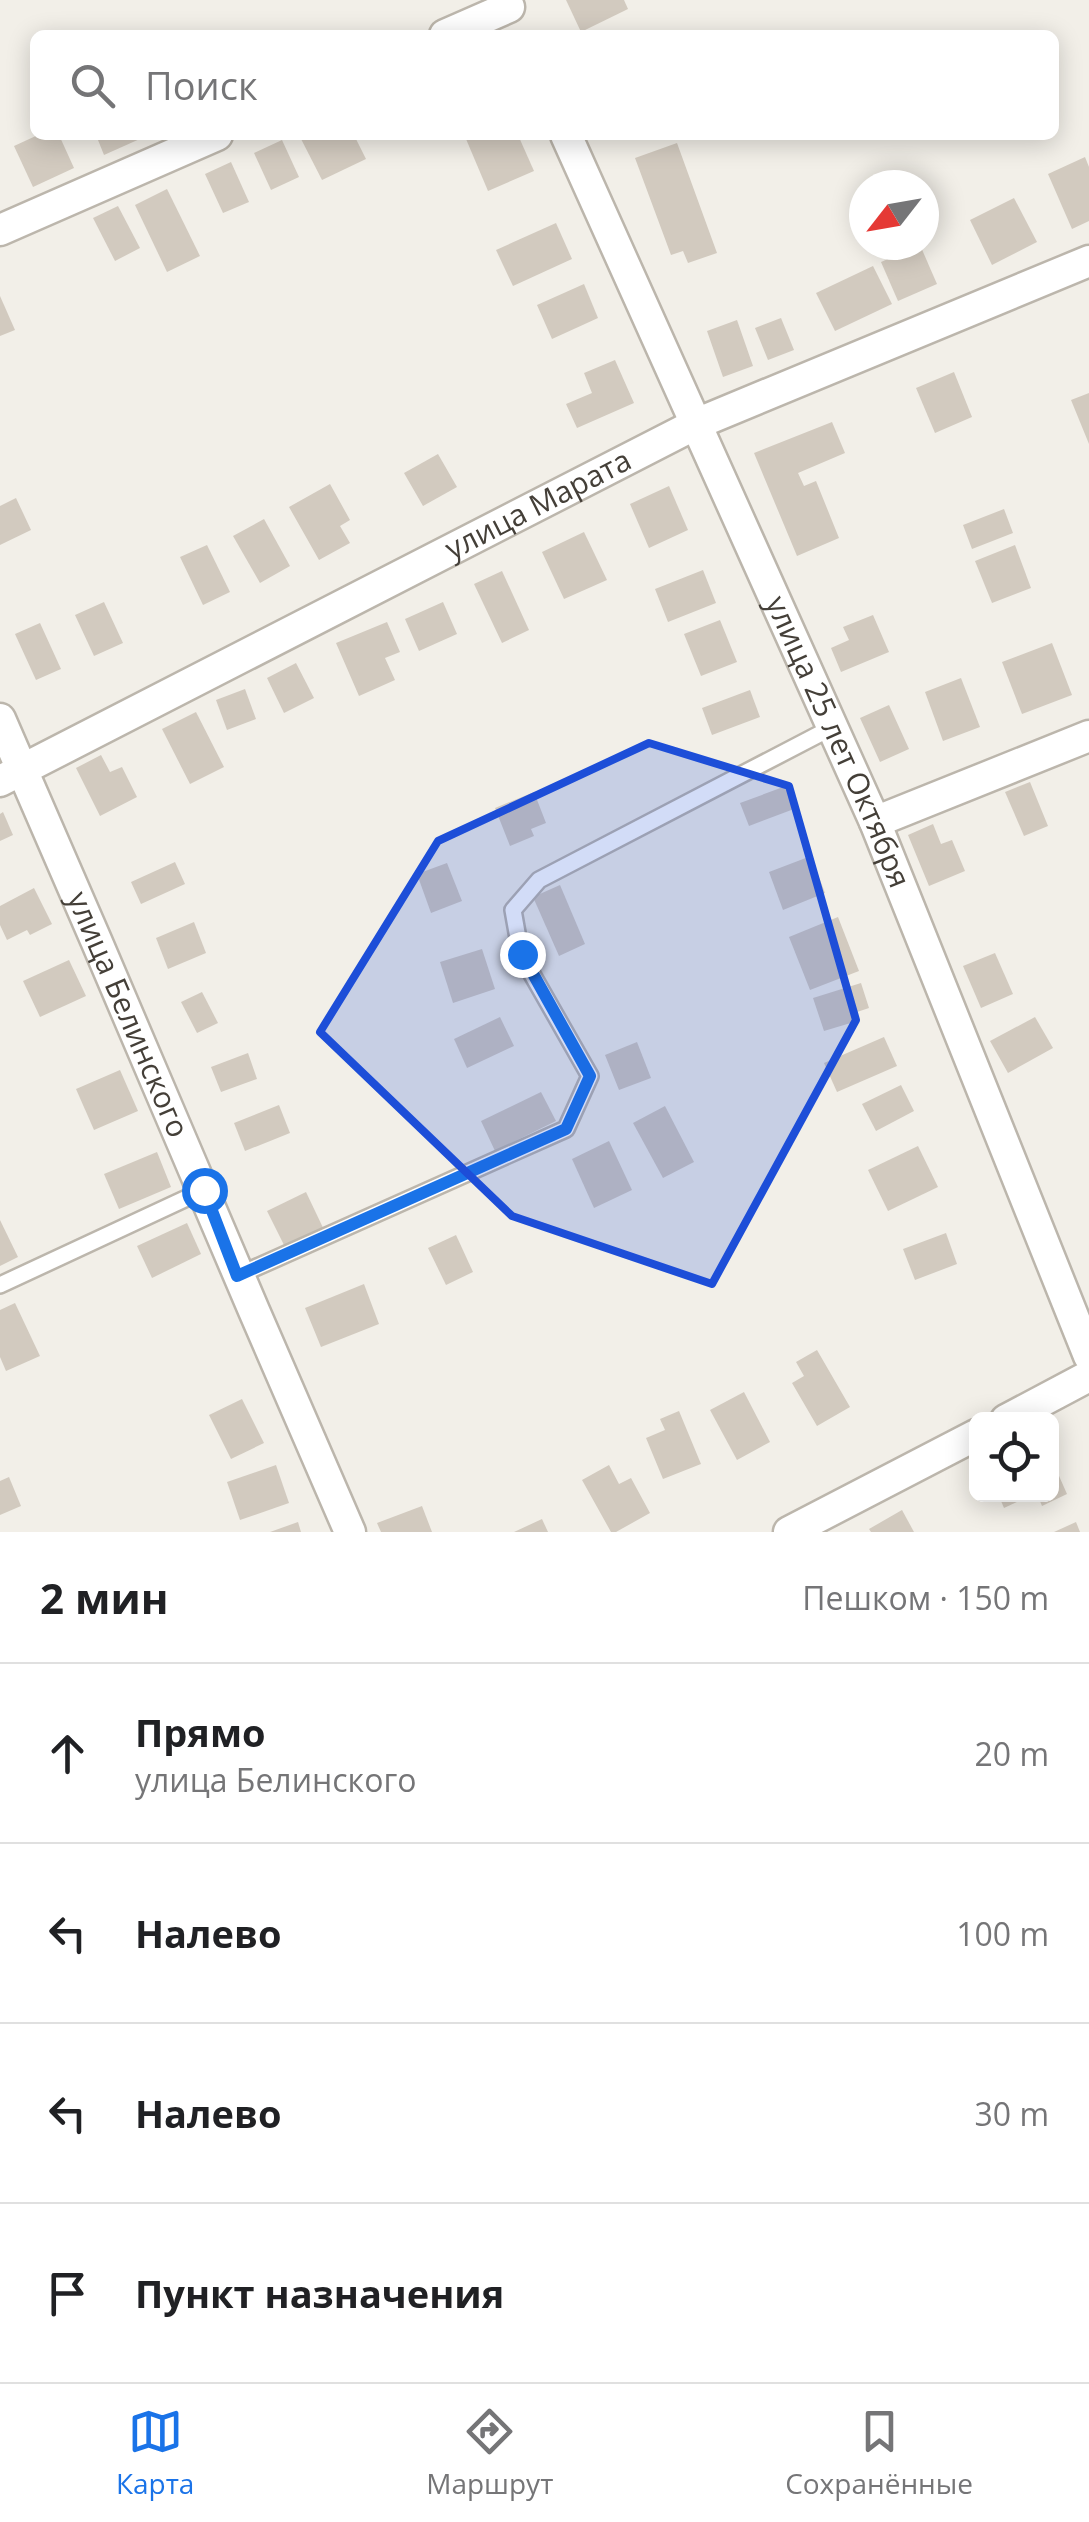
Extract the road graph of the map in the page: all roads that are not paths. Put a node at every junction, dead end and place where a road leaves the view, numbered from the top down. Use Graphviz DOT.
graph roads {
  1 [pos="512,14"];
  2 [pos="461,30"];
  3 [pos="205,140"];
  4 [pos="568,140"];
  5 [pos="0,230"];
  6 [pos="1089,261"];
  7 [pos="696,424"];
  8 [pos="0,719"];
  9 [pos="831,728"];
  10 [pos="1089,736"];
  11 [pos="11,776"];
  12 [pos="876,822"];
  13 [pos="204,1190"];
  14 [pos="237,1276"];
  15 [pos="0,1284"];
  16 [pos="1089,1356"];
  17 [pos="1089,1376"];
  18 [pos="1021,1412"];
  19 [pos="969,1439"];
  20 [pos="350,1532"];
  21 [pos="789,1532"];
  1 -- 2 [label="street"];
  3 -- 5 [label="street"];
  4 -- 7 [label="street, улица 25 лет Октября"];
  6 -- 7 [label="street, улица Марата"];
  7 -- 9 [label="street, улица 25 лет Октября"];
  7 -- 11 [label="street, улица Марата"];
  8 -- 11 [label="street, улица Белинского"];
  9 -- 12 [label="street, улица 25 лет Октября"];
  9 -- 14 [label="lane"];
  10 -- 12 [label="street"];
  11 -- 13 [label="street, улица Белинского"];
  12 -- 16 [label="street, улица 25 лет Октября"];
  13 -- 14 [label="street, улица Белинского"];
  13 -- 15 [label="lane"];
  14 -- 20 [label="street, улица Белинского"];
  17 -- 18 [label="street"];
  19 -- 21 [label="street"];
}
